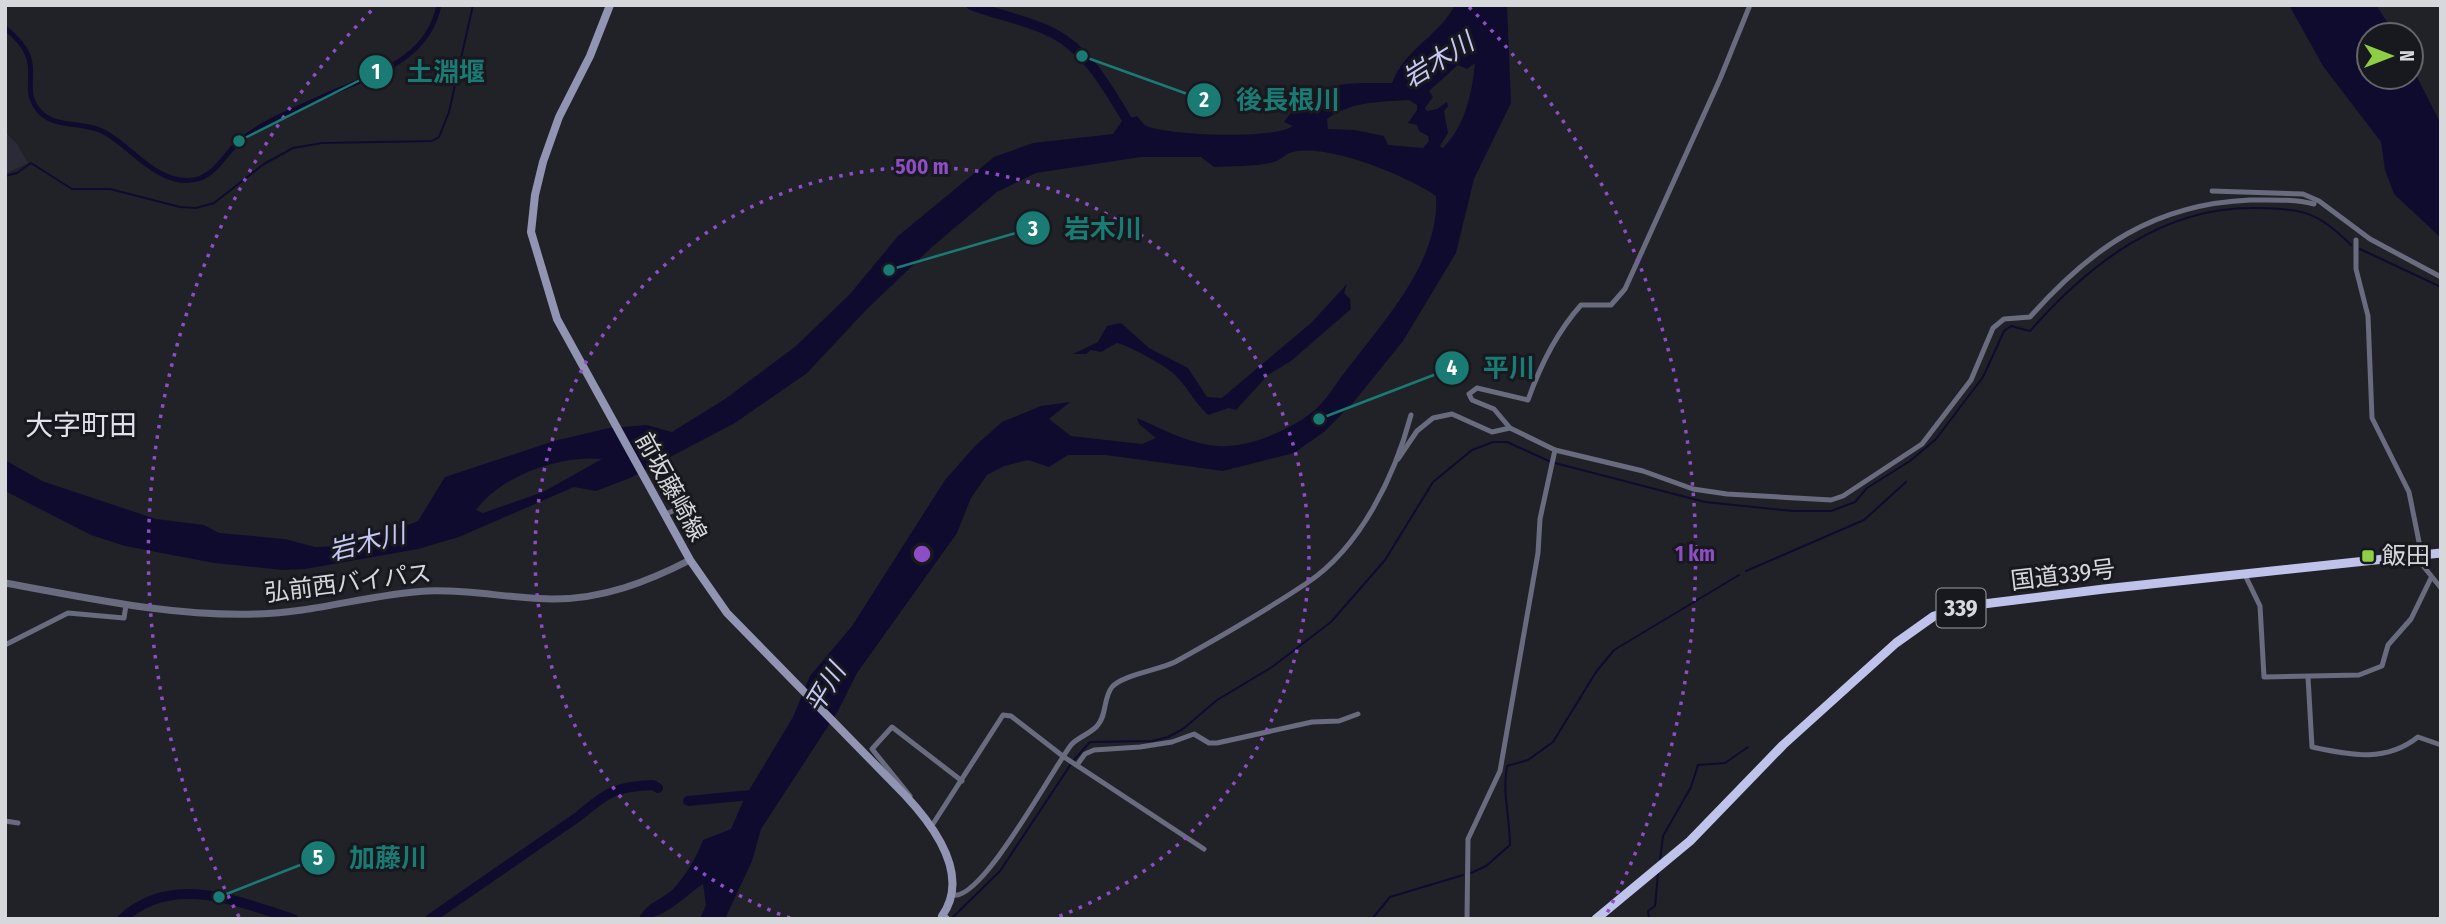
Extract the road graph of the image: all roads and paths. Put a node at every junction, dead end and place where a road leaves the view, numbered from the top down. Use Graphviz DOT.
graph roads {
  1 [pos="610,5"];
  2 [pos="1750,5"];
  3 [pos="2212,191"];
  4 [pos="2314,204"];
  5 [pos="2356,240"];
  6 [pos="2441,277"];
  7 [pos="1411,415"];
  8 [pos="1510,428"];
  9 [pos="1555,450"];
  10 [pos="1398,459"];
  11 [pos="677,509"];
  12 [pos="666,514"];
  13 [pos="2441,553"];
  14 [pos="2421,555"];
  15 [pos="690,560"];
  16 [pos="2245,573"];
  17 [pos="2431,578"];
  18 [pos="5,583"];
  19 [pos="2441,588"];
  20 [pos="126,605"];
  21 [pos="5,645"];
  22 [pos="2308,677"];
  23 [pos="1357,714"];
  24 [pos="2441,746"];
  25 [pos="1066,759"];
  26 [pos="1076,765"];
  27 [pos="962,781"];
  28 [pos="909,799"];
  29 [pos="5,821"];
  30 [pos="18,823"];
  31 [pos="932,827"];
  32 [pos="1204,849"];
  33 [pos="953,895"];
  34 [pos="942,918"];
  35 [pos="1466,919"];
  36 [pos="1596,919"];
  1 -- 12 [label="main road, 前坂藤崎線"];
  2 -- 8 [label="street"];
  3 -- 6 [label="street"];
  4 -- 9 [label="street"];
  5 -- 14 [label="street"];
  7 -- 10 [label="street"];
  8 -- 9 [label="street"];
  8 -- 10 [label="street"];
  9 -- 35 [label="street"];
  10 -- 25 [label="street"];
  11 -- 12 [label="street"];
  12 -- 15 [label="main road, 前坂藤崎線"];
  13 -- 14 [label="highway, 国道339号 / 339"];
  14 -- 16 [label="highway, 国道339号 / 339"];
  14 -- 17 [label="street"];
  15 -- 20 [label="street, 弘前西バイパス"];
  15 -- 28 [label="main road, 前坂藤崎線"];
  16 -- 22 [label="street"];
  16 -- 36 [label="highway, 国道339号 / 339"];
  17 -- 19 [label="street"];
  17 -- 22 [label="street"];
  18 -- 20 [label="street, 弘前西バイパス"];
  20 -- 21 [label="street"];
  22 -- 24 [label="street"];
  23 -- 26 [label="street"];
  25 -- 26 [label="street"];
  25 -- 27 [label="street"];
  25 -- 33 [label="street"];
  26 -- 32 [label="street"];
  27 -- 28 [label="street"];
  27 -- 31 [label="street"];
  28 -- 31 [label="main road, 前坂藤崎線"];
  29 -- 30 [label="street"];
  31 -- 33 [label="main road, 前坂藤崎線"];
  33 -- 34 [label="main road"];
}
